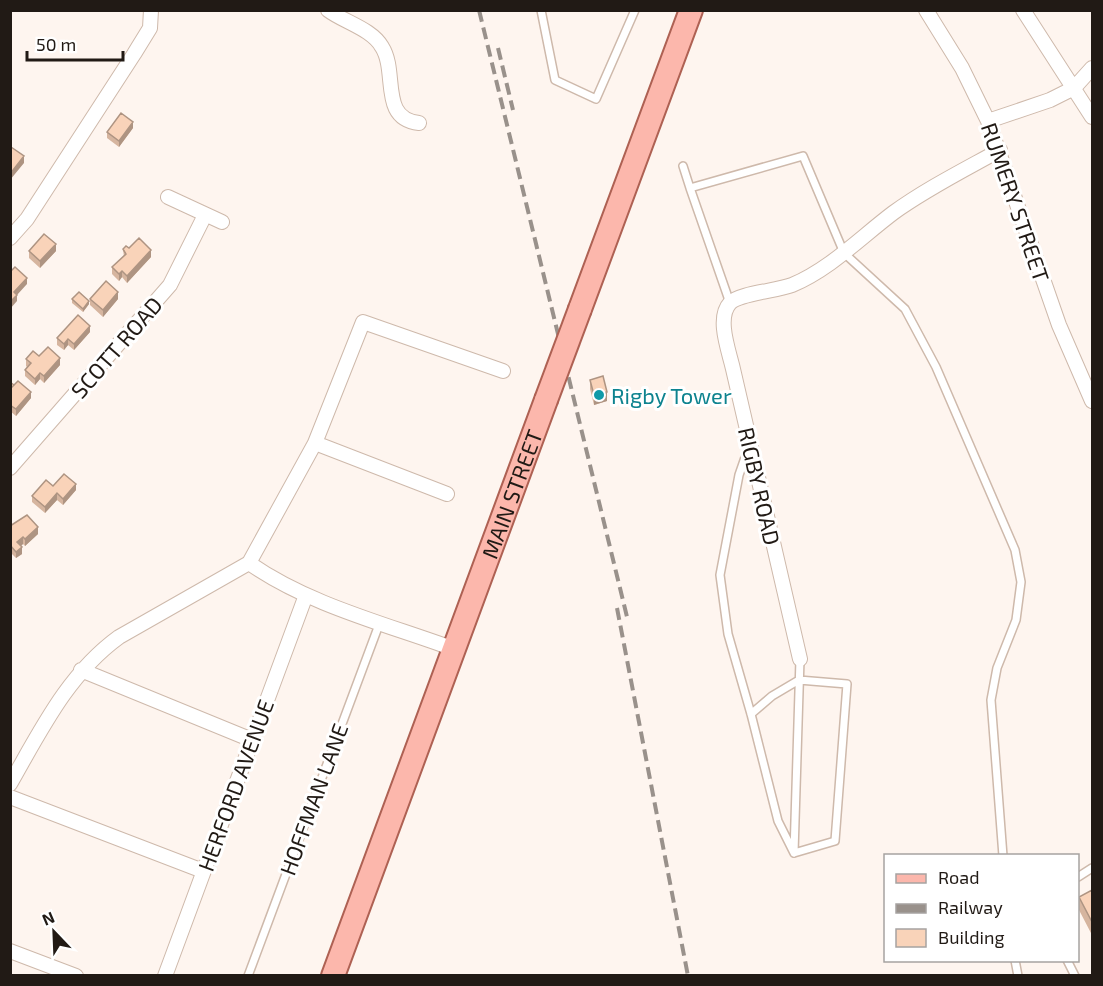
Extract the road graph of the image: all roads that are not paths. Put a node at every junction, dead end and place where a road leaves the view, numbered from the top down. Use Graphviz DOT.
graph roads {
  1 [pos="151,10"];
  2 [pos="328,10"];
  3 [pos="541,10"];
  4 [pos="635,10"];
  5 [pos="691,10"];
  6 [pos="926,10"];
  7 [pos="1023,10"];
  8 [pos="1092,68"];
  9 [pos="1074,88"];
  10 [pos="1092,117"];
  11 [pos="988,121"];
  12 [pos="419,123"];
  13 [pos="1000,150"];
  14 [pos="683,166"];
  15 [pos="690,188"];
  16 [pos="168,197"];
  17 [pos="205,215"];
  18 [pos="222,222"];
  19 [pos="10,238"];
  20 [pos="844,253"];
  21 [pos="730,303"];
  22 [pos="502,371"];
  23 [pos="1092,401"];
  24 [pos="751,442"];
  25 [pos="315,443"];
  26 [pos="10,468"];
  27 [pos="447,494"];
  28 [pos="249,563"];
  29 [pos="306,595"];
  30 [pos="380,622"];
  31 [pos="454,650"];
  32 [pos="800,659"];
  33 [pos="81,670"];
  34 [pos="799,680"];
  35 [pos="752,714"];
  36 [pos="252,740"];
  37 [pos="10,784"];
  38 [pos="10,797"];
  39 [pos="794,853"];
  40 [pos="1003,854"];
  41 [pos="1092,868"];
  42 [pos="203,871"];
  43 [pos="1079,876"];
  44 [pos="10,951"];
  45 [pos="76,975"];
  46 [pos="165,975"];
  47 [pos="248,975"];
  48 [pos="333,975"];
  1 -- 19 [label="street"];
  2 -- 12 [label="street"];
  3 -- 4 [label="lane"];
  5 -- 31 [label="main road, MAIN STREET, bridge"];
  6 -- 11 [label="street, RUMERY STREET"];
  7 -- 9 [label="street"];
  8 -- 9 [label="street"];
  9 -- 10 [label="street"];
  9 -- 11 [label="street"];
  11 -- 13 [label="street, RUMERY STREET"];
  13 -- 20 [label="street"];
  13 -- 23 [label="street, RUMERY STREET"];
  14 -- 15 [label="lane"];
  15 -- 20 [label="lane"];
  15 -- 21 [label="lane"];
  16 -- 17 [label="street"];
  17 -- 18 [label="street"];
  17 -- 26 [label="street, SCOTT ROAD"];
  20 -- 21 [label="street"];
  20 -- 40 [label="lane"];
  21 -- 24 [label="street, RIGBY ROAD"];
  22 -- 25 [label="street"];
  24 -- 32 [label="street, RIGBY ROAD"];
  24 -- 35 [label="lane"];
  25 -- 27 [label="street"];
  25 -- 28 [label="street"];
  28 -- 29 [label="street"];
  28 -- 33 [label="street"];
  29 -- 30 [label="street"];
  29 -- 36 [label="street, HERFORD AVENUE"];
  30 -- 31 [label="street"];
  30 -- 47 [label="lane, HOFFMAN LANE"];
  31 -- 48 [label="main road, MAIN STREET"];
  32 -- 34 [label="lane"];
  33 -- 36 [label="street"];
  33 -- 37 [label="street"];
  34 -- 35 [label="lane"];
  34 -- 39 [label="lane"];
  34 -- 39 [label="lane"];
  35 -- 39 [label="lane"];
  36 -- 42 [label="street, HERFORD AVENUE"];
  38 -- 42 [label="street"];
  41 -- 43 [label="lane"];
  42 -- 46 [label="street, HERFORD AVENUE"];
  44 -- 45 [label="street"];
}
